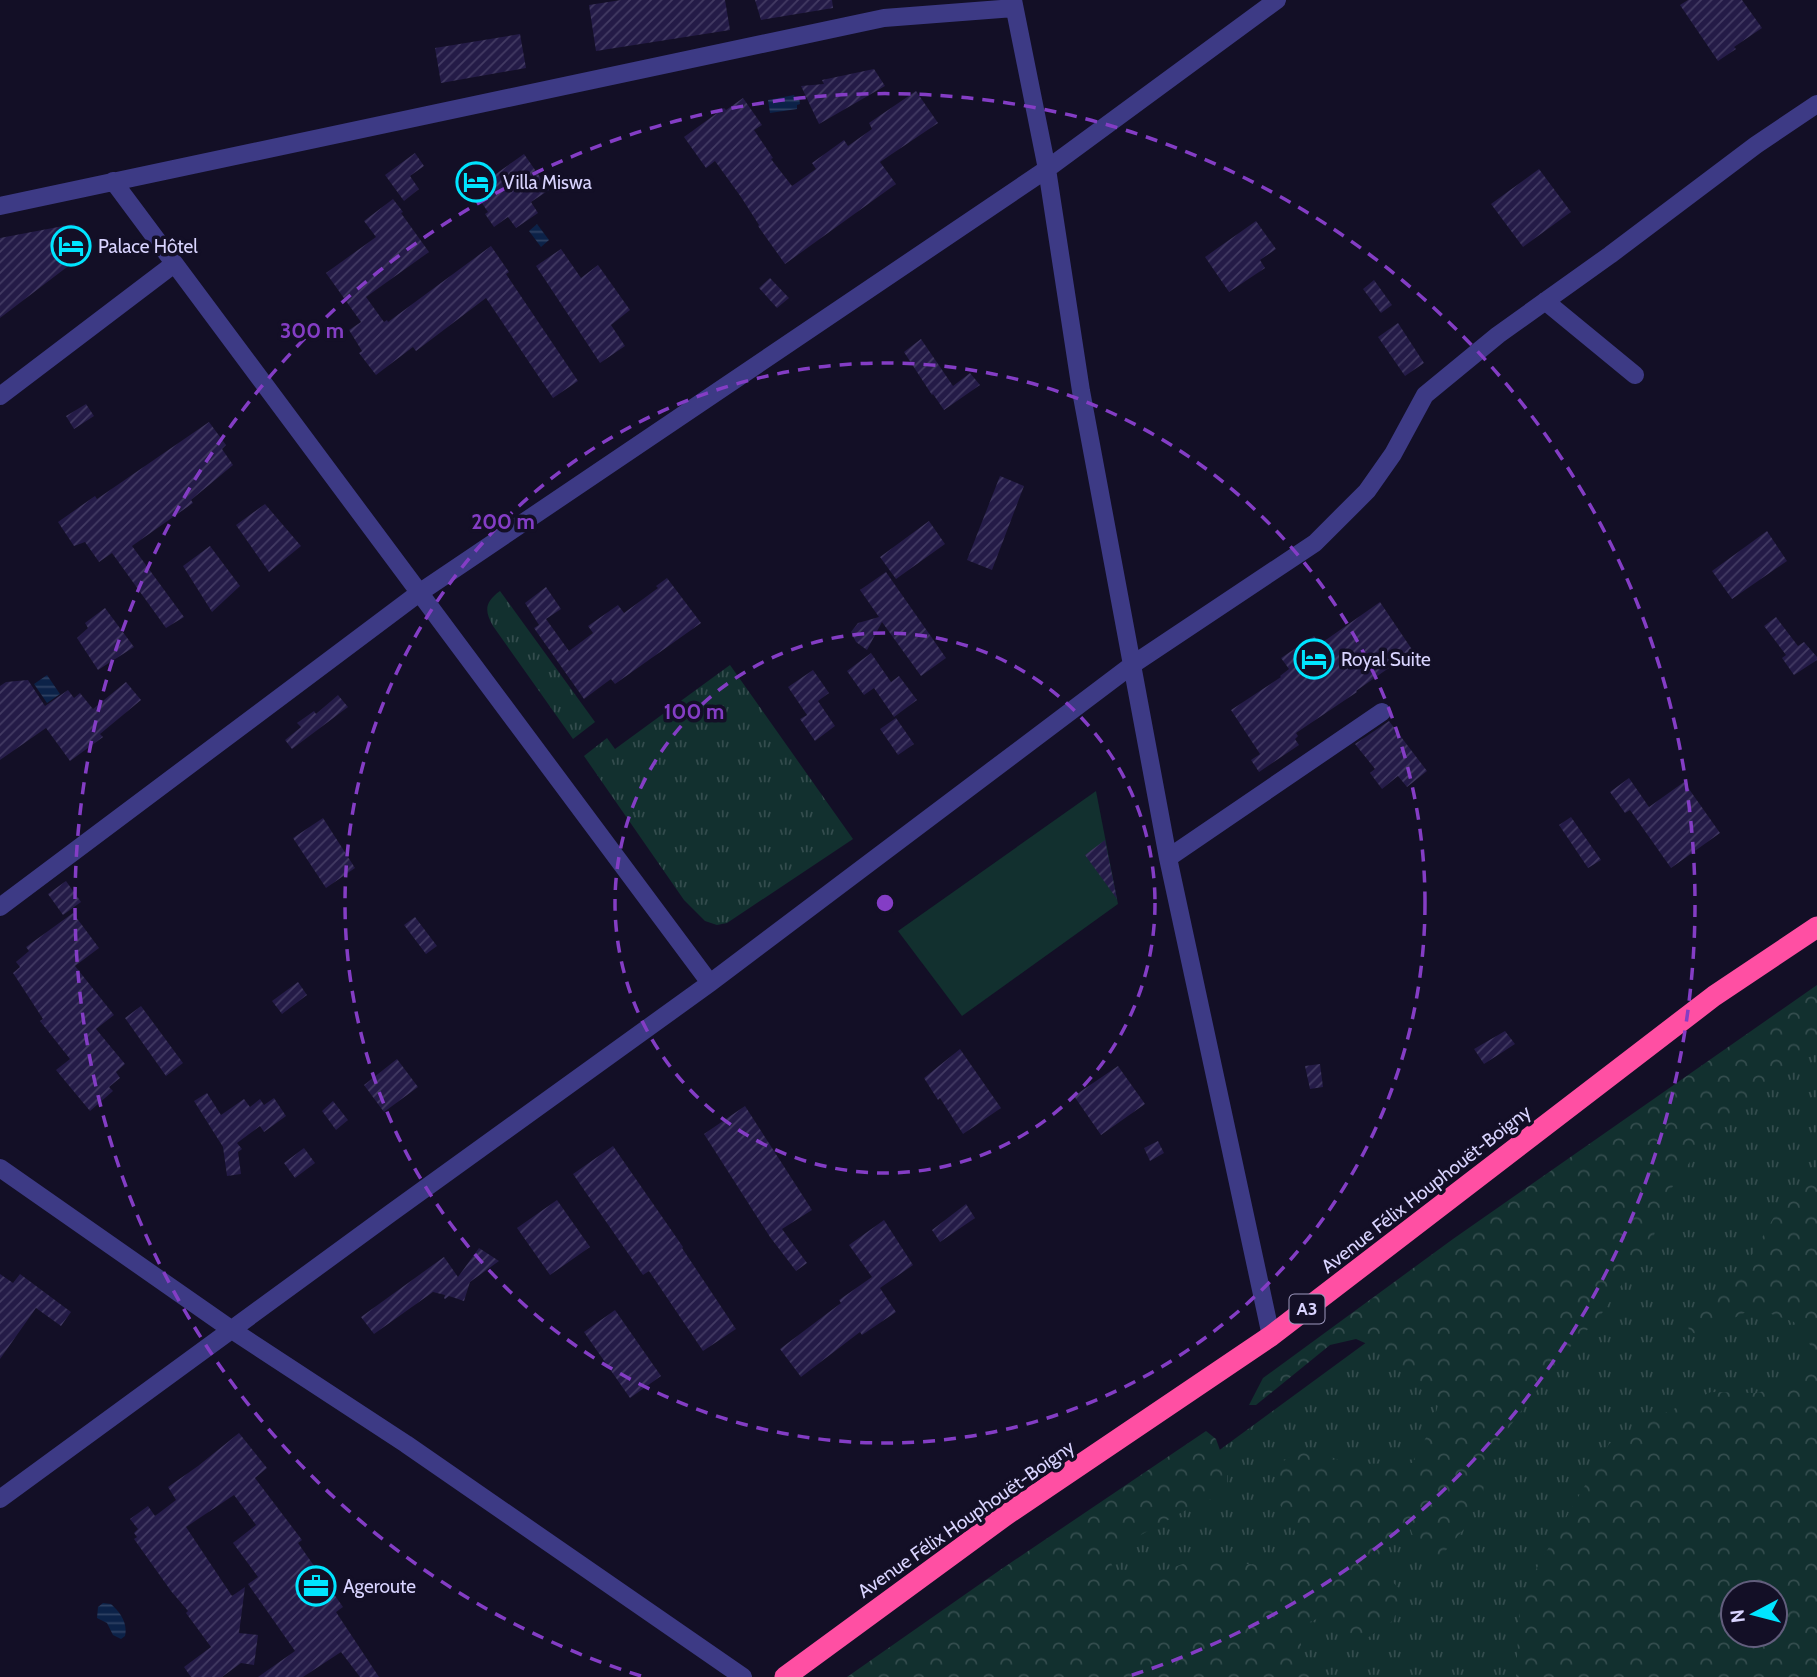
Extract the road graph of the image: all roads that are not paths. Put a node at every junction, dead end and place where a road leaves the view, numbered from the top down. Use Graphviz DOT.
graph roads {
  1 [pos="1277,0"];
  2 [pos="1014,4"];
  3 [pos="1817,104"];
  4 [pos="1047,169"];
  5 [pos="113,181"];
  6 [pos="0,206"];
  7 [pos="174,264"];
  8 [pos="1545,302"];
  9 [pos="1635,375"];
  10 [pos="0,396"];
  11 [pos="419,593"];
  12 [pos="1132,665"];
  13 [pos="1382,712"];
  14 [pos="1168,858"];
  15 [pos="0,907"];
  16 [pos="1817,927"];
  17 [pos="710,984"];
  18 [pos="0,1168"];
  19 [pos="232,1330"];
  20 [pos="1271,1336"];
  21 [pos="0,1499"];
  22 [pos="743,1677"];
  23 [pos="785,1677"];
  1 -- 4 [label="street"];
  2 -- 4 [label="street"];
  2 -- 5 [label="street"];
  3 -- 8 [label="street"];
  4 -- 11 [label="street"];
  4 -- 12 [label="street"];
  5 -- 6 [label="street"];
  5 -- 7 [label="street"];
  7 -- 10 [label="street"];
  7 -- 11 [label="street"];
  8 -- 9 [label="street"];
  8 -- 12 [label="street"];
  11 -- 15 [label="street"];
  11 -- 17 [label="street"];
  12 -- 14 [label="street"];
  12 -- 17 [label="street"];
  13 -- 14 [label="street"];
  14 -- 20 [label="street"];
  16 -- 20 [label="highway, Avenue Félix Houphouët-Boigny / A3"];
  17 -- 19 [label="street"];
  18 -- 19 [label="street"];
  19 -- 21 [label="street"];
  19 -- 22 [label="street"];
  20 -- 23 [label="highway, Avenue Félix Houphouët-Boigny / A3"];
}
